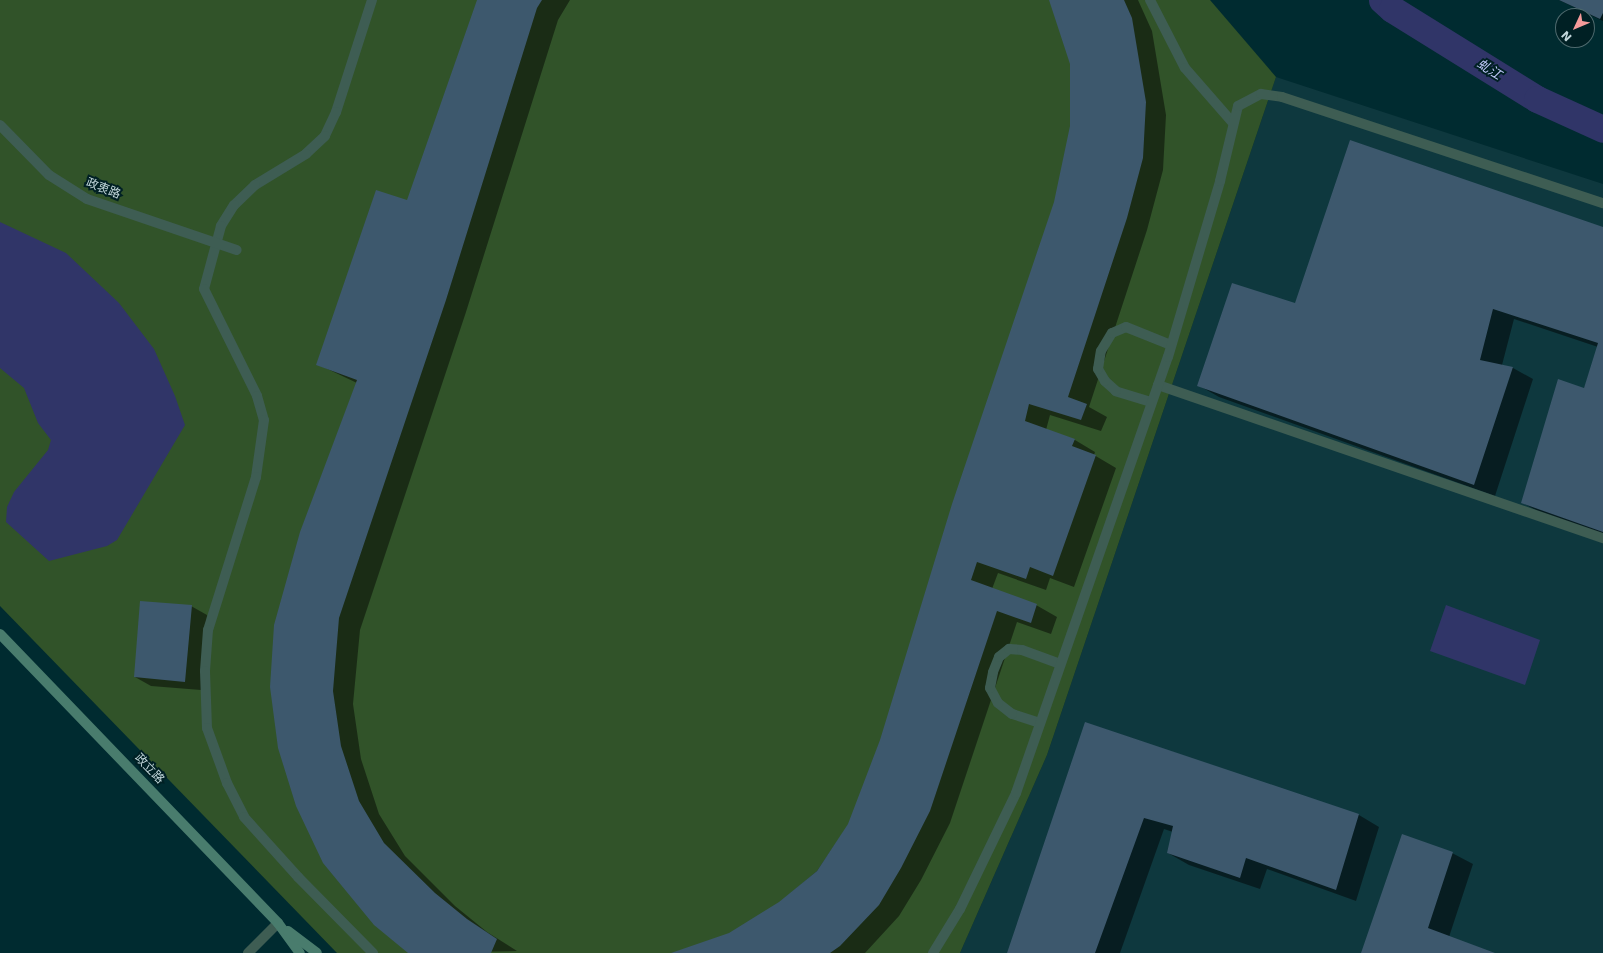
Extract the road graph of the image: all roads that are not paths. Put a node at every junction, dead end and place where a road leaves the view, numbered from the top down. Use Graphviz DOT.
graph roads {
  1 [pos="372,0"];
  2 [pos="1150,0"];
  3 [pos="1233,123"];
  4 [pos="0,125"];
  5 [pos="1603,203"];
  6 [pos="218,243"];
  7 [pos="237,250"];
  8 [pos="1171,345"];
  9 [pos="1158,385"];
  10 [pos="1151,402"];
  11 [pos="1603,538"];
  12 [pos="0,634"];
  13 [pos="1060,664"];
  14 [pos="1040,723"];
  15 [pos="278,923"];
  16 [pos="248,953"];
  17 [pos="300,953"];
  18 [pos="317,953"];
  19 [pos="372,953"];
  20 [pos="933,953"];
  1 -- 6 [label="street"];
  2 -- 3 [label="street"];
  3 -- 5 [label="street"];
  3 -- 8 [label="street"];
  4 -- 6 [label="street, 政衷路"];
  6 -- 7 [label="street, 政衷路"];
  6 -- 19 [label="street"];
  8 -- 9 [label="street"];
  8 -- 10 [label="street"];
  9 -- 10 [label="street"];
  9 -- 11 [label="street"];
  10 -- 13 [label="street"];
  12 -- 15 [label="main road, 政立路"];
  13 -- 14 [label="street"];
  13 -- 14 [label="street"];
  14 -- 20 [label="street"];
  15 -- 16 [label="street"];
  15 -- 17 [label="main road, 政立路"];
  15 -- 18 [label="main road, 政立路"];
}
